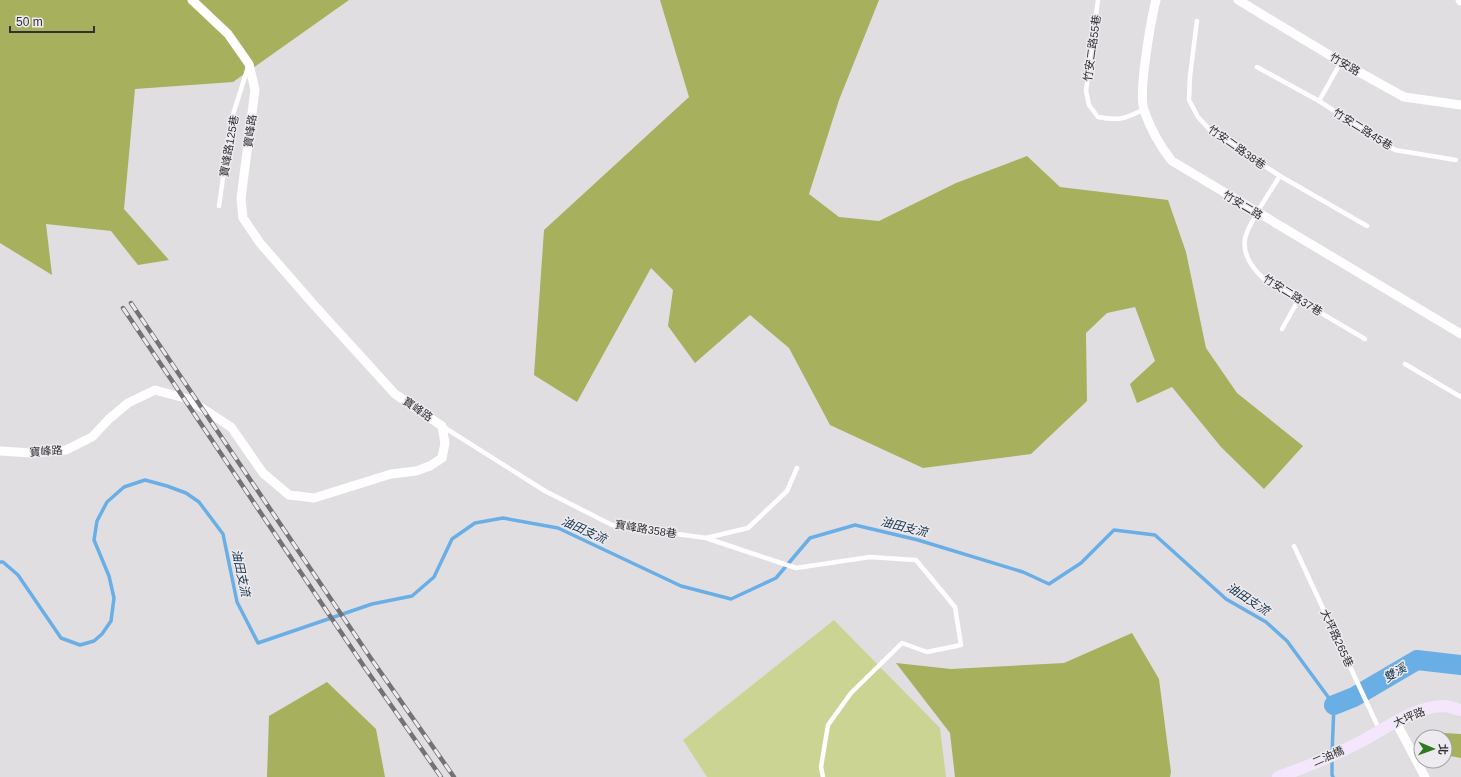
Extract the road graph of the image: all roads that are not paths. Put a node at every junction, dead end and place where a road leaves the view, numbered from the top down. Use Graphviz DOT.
graph roads {
  1 [pos="192,0"];
  2 [pos="1098,0"];
  3 [pos="1156,0"];
  4 [pos="1238,0"];
  5 [pos="1197,21"];
  6 [pos="1341,62"];
  7 [pos="249,64"];
  8 [pos="1256,67"];
  9 [pos="1319,101"];
  10 [pos="1461,105"];
  11 [pos="1144,109"];
  12 [pos="1456,160"];
  13 [pos="1280,176"];
  14 [pos="219,206"];
  15 [pos="1257,213"];
  16 [pos="1367,226"];
  17 [pos="1299,299"];
  18 [pos="1282,328"];
  19 [pos="1461,334"];
  20 [pos="1365,339"];
  21 [pos="1405,364"];
  22 [pos="1461,397"];
  23 [pos="442,426"];
  24 [pos="0,451"];
  25 [pos="798,468"];
  26 [pos="706,538"];
  27 [pos="1294,546"];
  28 [pos="1461,710"];
  29 [pos="1396,722"];
  30 [pos="1380,731"];
  31 [pos="1360,742"];
  32 [pos="823,777"];
  33 [pos="1278,777"];
  34 [pos="1425,777"];
  1 -- 7 [label="street, 寶峰路"];
  2 -- 11 [label="lane, 竹安二路55巷"];
  3 -- 11 [label="street, 竹安二路"];
  4 -- 6 [label="street, 竹安路"];
  5 -- 13 [label="lane, 竹安二路38巷"];
  6 -- 9 [label="lane"];
  6 -- 10 [label="street, 竹安路"];
  7 -- 14 [label="lane, 寶峰路125巷"];
  7 -- 23 [label="street, 寶峰路"];
  8 -- 9 [label="lane, 竹安二路45巷"];
  9 -- 12 [label="lane, 竹安二路45巷"];
  11 -- 15 [label="street, 竹安二路"];
  13 -- 15 [label="lane"];
  13 -- 16 [label="lane, 竹安二路38巷"];
  15 -- 17 [label="lane, 竹安二路37巷"];
  15 -- 19 [label="street, 竹安二路"];
  17 -- 18 [label="lane"];
  17 -- 20 [label="lane, 竹安二路37巷"];
  21 -- 22 [label="lane"];
  23 -- 24 [label="street, 寶峰路"];
  23 -- 26 [label="lane, 寶峰路358巷"];
  25 -- 26 [label="lane, 寶峰路358巷"];
  26 -- 32 [label="lane"];
  27 -- 30 [label="lane, 大坪路265巷"];
  28 -- 29 [label="street, 大坪路"];
  29 -- 30 [label="street, 大坪路"];
  29 -- 34 [label="street"];
  30 -- 31 [label="street, 大坪路"];
  31 -- 33 [label="street, 二油橋"];
}
